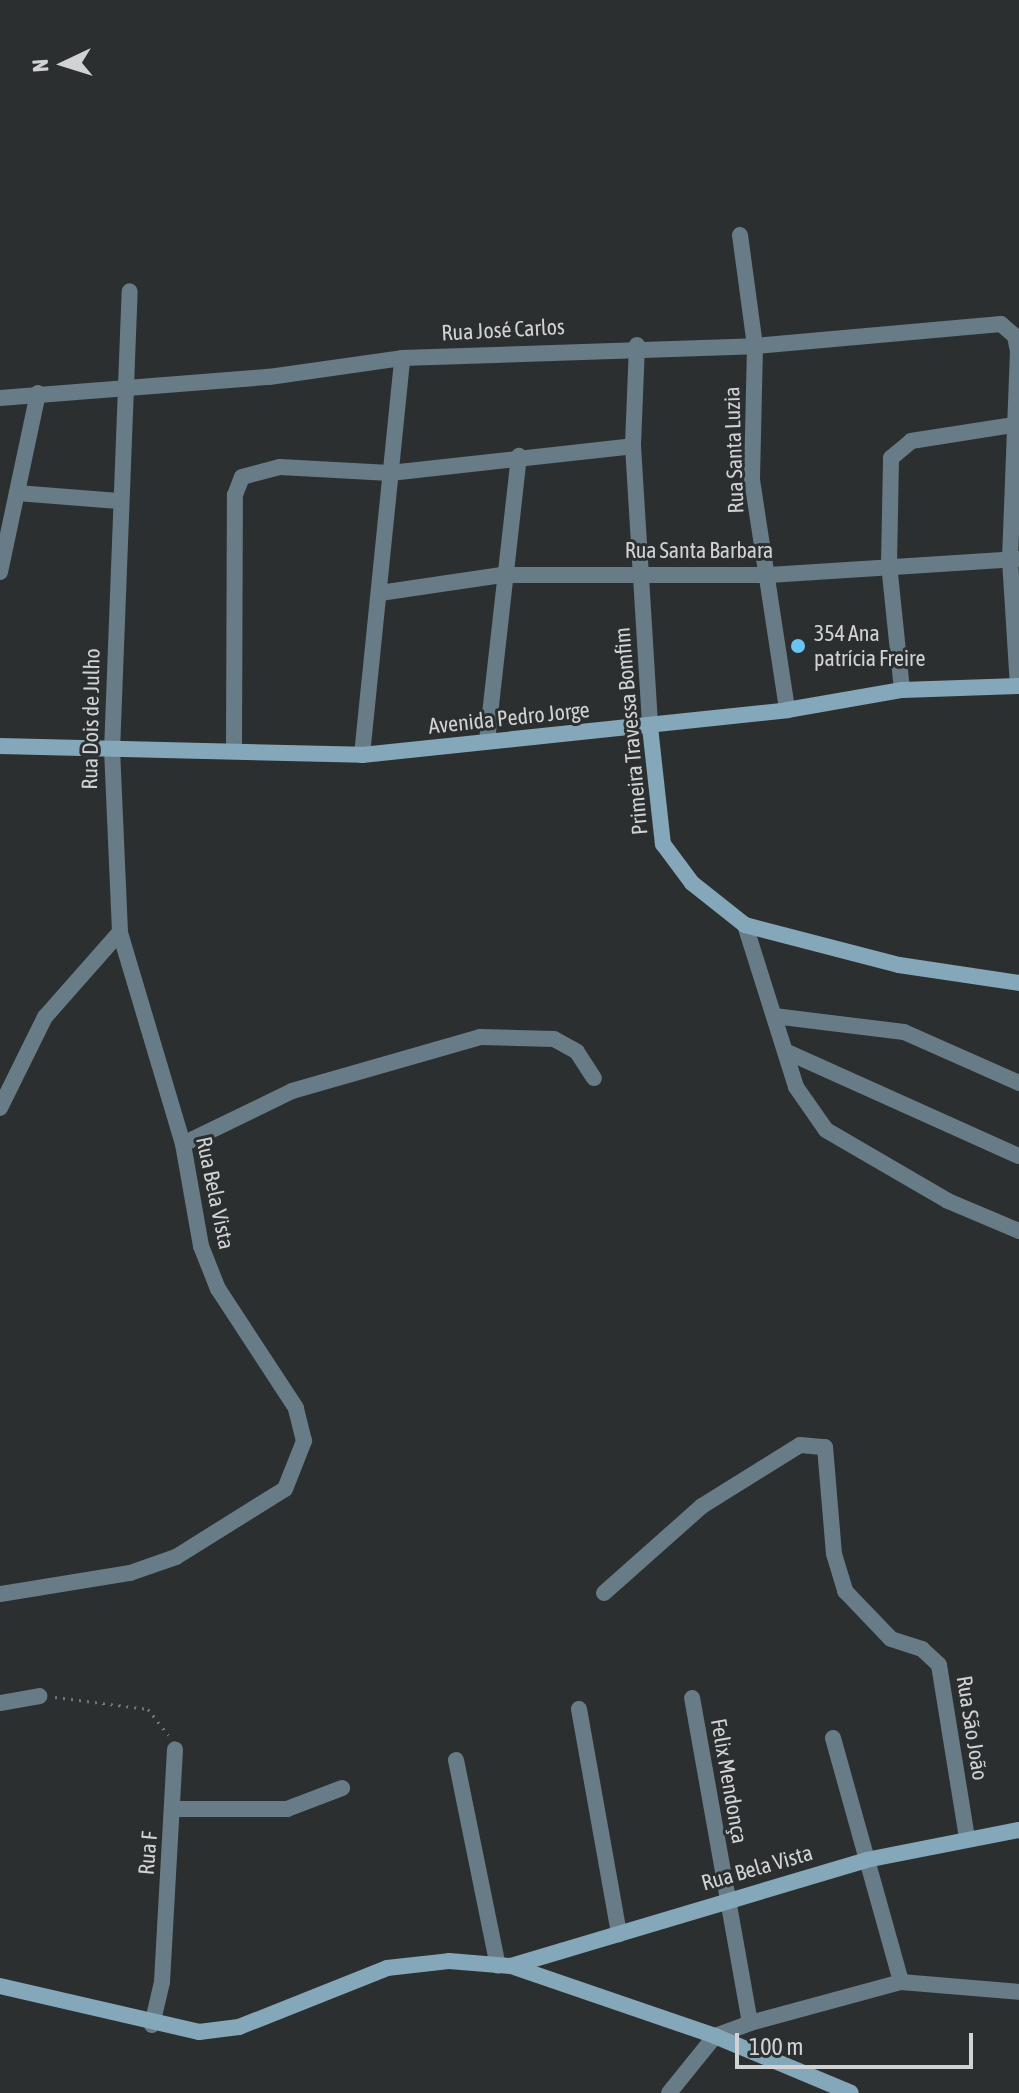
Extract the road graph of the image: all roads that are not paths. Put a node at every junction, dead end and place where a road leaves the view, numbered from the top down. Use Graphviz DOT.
graph roads {
  1 [pos="740,235"];
  2 [pos="130,291"];
  3 [pos="637,345"];
  4 [pos="755,346"];
  5 [pos="402,358"];
  6 [pos="130,383"];
  7 [pos="38,393"];
  8 [pos="0,398"];
  9 [pos="1016,424"];
  10 [pos="633,446"];
  11 [pos="519,456"];
  12 [pos="390,473"];
  13 [pos="17,493"];
  14 [pos="119,501"];
  15 [pos="1015,560"];
  16 [pos="889,564"];
  17 [pos="0,572"];
  18 [pos="641,572"];
  19 [pos="502,575"];
  20 [pos="769,575"];
  21 [pos="380,593"];
  22 [pos="1019,686"];
  23 [pos="902,690"];
  24 [pos="787,710"];
  25 [pos="650,727"];
  26 [pos="487,741"];
  27 [pos="0,746"];
  28 [pos="112,751"];
  29 [pos="234,751"];
  30 [pos="362,755"];
  31 [pos="745,925"];
  32 [pos="120,932"];
  33 [pos="1019,983"];
  34 [pos="774,1016"];
  35 [pos="785,1051"];
  36 [pos="594,1078"];
  37 [pos="1019,1083"];
  38 [pos="0,1108"];
  39 [pos="183,1144"];
  40 [pos="1019,1156"];
  41 [pos="1019,1231"];
  42 [pos="604,1593"];
  43 [pos="0,1594"];
  44 [pos="39,1696"];
  45 [pos="692,1698"];
  46 [pos="0,1703"];
  47 [pos="579,1709"];
  48 [pos="833,1738"];
  49 [pos="175,1749"];
  50 [pos="456,1760"];
  51 [pos="342,1788"];
  52 [pos="174,1809"];
  53 [pos="1019,1830"];
  54 [pos="967,1838"];
  55 [pos="866,1860"];
  56 [pos="725,1899"];
  57 [pos="619,1934"];
  58 [pos="505,1966"];
  59 [pos="901,1982"];
  60 [pos="0,1986"];
  61 [pos="1019,1992"];
  62 [pos="750,2023"];
  63 [pos="152,2025"];
  64 [pos="715,2036"];
  65 [pos="669,2093"];
  66 [pos="851,2093"];
  1 -- 4 [label="street, Rua Santa Luzia"];
  2 -- 6 [label="street, Rua Dois de Julho"];
  3 -- 4 [label="street, Rua José Carlos"];
  3 -- 5 [label="street, Rua José Carlos"];
  3 -- 10 [label="street, Primeira Travessa Bomfim"];
  4 -- 9 [label="street, Rua José Carlos"];
  4 -- 20 [label="street, Rua Santa Luzia"];
  5 -- 6 [label="street, Rua José Carlos"];
  5 -- 12 [label="street"];
  6 -- 7 [label="street, Rua José Carlos"];
  6 -- 14 [label="street, Rua Dois de Julho"];
  7 -- 8 [label="street, Rua José Carlos"];
  7 -- 13 [label="street"];
  9 -- 15 [label="street"];
  9 -- 16 [label="street"];
  10 -- 11 [label="street"];
  10 -- 18 [label="street, Primeira Travessa Bomfim"];
  11 -- 12 [label="street"];
  11 -- 19 [label="street"];
  12 -- 21 [label="street"];
  12 -- 29 [label="street"];
  13 -- 14 [label="street"];
  13 -- 17 [label="street"];
  14 -- 28 [label="street, Rua Dois de Julho"];
  15 -- 16 [label="street, Rua Santa Barbara"];
  15 -- 22 [label="street"];
  16 -- 20 [label="street, Rua Santa Barbara"];
  16 -- 23 [label="street"];
  18 -- 19 [label="street, Rua Santa Barbara"];
  18 -- 20 [label="street, Rua Santa Barbara"];
  18 -- 25 [label="street, Primeira Travessa Bomfim"];
  19 -- 21 [label="street, Rua Santa Barbara"];
  19 -- 26 [label="street"];
  20 -- 24 [label="street, Rua Santa Luzia"];
  21 -- 30 [label="street"];
  22 -- 23 [label="street, Avenida Pedro Jorge"];
  23 -- 24 [label="street, Avenida Pedro Jorge"];
  24 -- 25 [label="street, Avenida Pedro Jorge"];
  25 -- 26 [label="street, Avenida Pedro Jorge"];
  25 -- 31 [label="street, Primeira Travessa Bomfim"];
  26 -- 30 [label="street, Avenida Pedro Jorge"];
  27 -- 28 [label="street, Avenida Pedro Jorge"];
  28 -- 29 [label="street, Avenida Pedro Jorge"];
  28 -- 32 [label="street, Rua Dois de Julho"];
  29 -- 30 [label="street, Avenida Pedro Jorge"];
  31 -- 33 [label="street"];
  31 -- 34 [label="street"];
  32 -- 38 [label="street"];
  32 -- 39 [label="street, Rua Bela Vista"];
  34 -- 35 [label="street"];
  34 -- 37 [label="street"];
  35 -- 40 [label="street"];
  35 -- 41 [label="street"];
  36 -- 39 [label="street"];
  39 -- 43 [label="street, Rua Bela Vista"];
  42 -- 54 [label="street, Rua São João"];
  44 -- 46 [label="street"];
  45 -- 56 [label="street, Felix Mendonça"];
  47 -- 57 [label="street"];
  48 -- 55 [label="street"];
  49 -- 52 [label="street"];
  50 -- 58 [label="street"];
  51 -- 52 [label="street, Rua F"];
  52 -- 63 [label="street, Rua F"];
  53 -- 54 [label="street, Rua Bela Vista"];
  54 -- 55 [label="street, Rua Bela Vista"];
  55 -- 56 [label="street, Rua Bela Vista"];
  55 -- 59 [label="street"];
  56 -- 57 [label="street, Rua Bela Vista"];
  56 -- 62 [label="street, Felix Mendonça"];
  57 -- 58 [label="street, Rua Bela Vista"];
  58 -- 63 [label="street"];
  58 -- 64 [label="street"];
  59 -- 61 [label="street"];
  59 -- 62 [label="street"];
  60 -- 63 [label="street"];
  62 -- 64 [label="street"];
  64 -- 65 [label="street"];
  64 -- 66 [label="street"];
}
